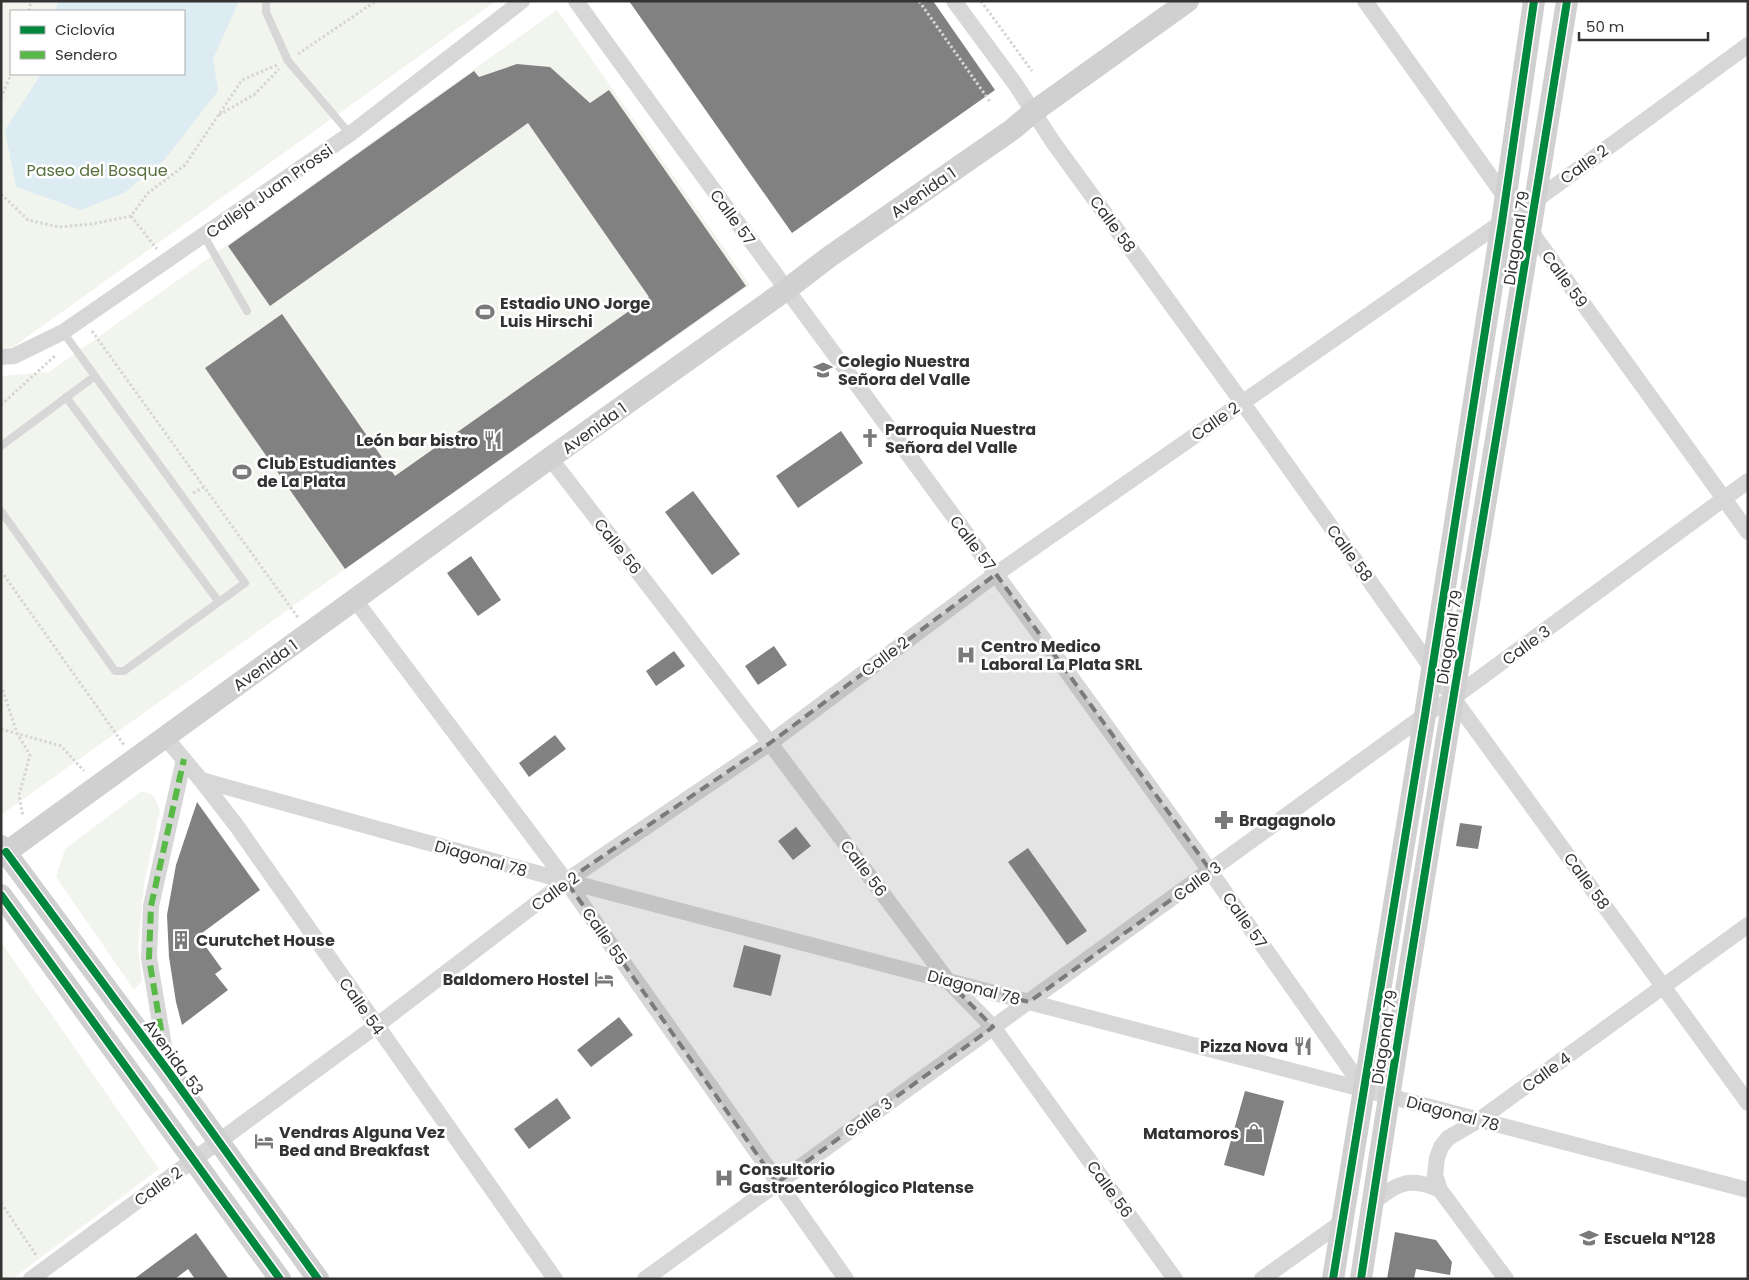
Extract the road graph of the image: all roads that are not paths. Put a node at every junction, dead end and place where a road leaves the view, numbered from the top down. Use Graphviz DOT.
graph roads {
  1 [pos="266,1"];
  2 [pos="522,1"];
  3 [pos="954,1"];
  4 [pos="1188,1"];
  5 [pos="1365,1"];
  6 [pos="1534,1"];
  7 [pos="1567,1"];
  8 [pos="580,4"];
  9 [pos="1748,45"];
  10 [pos="1033,112"];
  11 [pos="350,134"];
  12 [pos="1536,200"];
  13 [pos="1508,210"];
  14 [pos="1531,232"];
  15 [pos="204,236"];
  16 [pos="786,290"];
  17 [pos="246,311"];
  18 [pos="67,337"];
  19 [pos="1,357"];
  20 [pos="95,376"];
  21 [pos="66,397"];
  22 [pos="1242,402"];
  23 [pos="1,446"];
  24 [pos="550,458"];
  25 [pos="1748,481"];
  26 [pos="1724,499"];
  27 [pos="1,510"];
  28 [pos="1748,532"];
  29 [pos="996,574"];
  30 [pos="355,600"];
  31 [pos="219,602"];
  32 [pos="1432,668"];
  33 [pos="1453,698"];
  34 [pos="1425,715"];
  35 [pos="165,737"];
  36 [pos="770,743"];
  37 [pos="184,759"];
  38 [pos="201,780"];
  39 [pos="3,851"];
  40 [pos="1211,871"];
  41 [pos="566,882"];
  42 [pos="1,895"];
  43 [pos="1748,925"];
  44 [pos="948,981"];
  45 [pos="1664,986"];
  46 [pos="1030,1002"];
  47 [pos="376,1026"];
  48 [pos="993,1027"];
  49 [pos="168,1071"];
  50 [pos="1364,1089"];
  51 [pos="1389,1096"];
  52 [pos="1748,1103"];
  53 [pos="1480,1120"];
  54 [pos="219,1141"];
  55 [pos="194,1159"];
  56 [pos="777,1183"];
  57 [pos="1440,1190"];
  58 [pos="1748,1190"];
  59 [pos="1372,1204"];
  60 [pos="1342,1222"];
  61 [pos="1364,1276"];
  62 [pos="30,1279"];
  63 [pos="280,1279"];
  64 [pos="318,1279"];
  65 [pos="555,1279"];
  66 [pos="644,1279"];
  67 [pos="846,1279"];
  68 [pos="1175,1279"];
  69 [pos="1262,1279"];
  70 [pos="1333,1279"];
  71 [pos="1506,1279"];
  1 -- 11 [label="lane"];
  2 -- 11 [label="street, Calleja Juan Prossi"];
  3 -- 10 [label="street, Calle 58"];
  4 -- 10 [label="main road, Avenida 1"];
  5 -- 13 [label="street, Calle 59"];
  6 -- 13 [label="main road, Diagonal 79"];
  7 -- 12 [label="main road, Diagonal 79"];
  8 -- 16 [label="street, Calle 57"];
  9 -- 12 [label="street, Calle 2"];
  10 -- 16 [label="main road, Avenida 1"];
  10 -- 22 [label="street, Calle 58"];
  11 -- 15 [label="street, Calleja Juan Prossi"];
  12 -- 13 [label="street, Calle 2"];
  12 -- 14 [label="main road, Diagonal 79"];
  13 -- 14 [label="street, Calle 59"];
  13 -- 22 [label="street, Calle 2"];
  13 -- 32 [label="main road, Diagonal 79"];
  14 -- 26 [label="street, Calle 59"];
  14 -- 33 [label="main road, Diagonal 79"];
  15 -- 17 [label="lane"];
  15 -- 18 [label="street, Calleja Juan Prossi"];
  16 -- 24 [label="main road, Avenida 1"];
  16 -- 29 [label="street, Calle 57"];
  18 -- 19 [label="street, Calleja Juan Prossi"];
  18 -- 20 [label="lane"];
  20 -- 21 [label="lane"];
  20 -- 31 [label="lane"];
  21 -- 23 [label="lane"];
  21 -- 31 [label="lane"];
  22 -- 29 [label="street, Calle 2"];
  22 -- 32 [label="street, Calle 58"];
  24 -- 30 [label="main road, Avenida 1"];
  24 -- 36 [label="street, Calle 56"];
  25 -- 26 [label="street, Calle 3"];
  26 -- 28 [label="street, Calle 59"];
  26 -- 33 [label="street, Calle 3"];
  27 -- 31 [label="lane"];
  29 -- 36 [label="street, Calle 2"];
  29 -- 40 [label="street, Calle 57"];
  30 -- 35 [label="main road, Avenida 1"];
  30 -- 41 [label="street, Calle 55"];
  32 -- 33 [label="street, Calle 58"];
  32 -- 34 [label="main road, Diagonal 79"];
  33 -- 34 [label="street, Calle 3"];
  33 -- 45 [label="street, Calle 58"];
  33 -- 51 [label="main road, Diagonal 79"];
  34 -- 40 [label="street, Calle 3"];
  34 -- 50 [label="main road, Diagonal 79"];
  35 -- 37 [label="street, Calle 54"];
  35 -- 39 [label="main road, Avenida 1"];
  36 -- 41 [label="street, Calle 2"];
  36 -- 44 [label="street, Calle 56"];
  37 -- 38 [label="street, Calle 54"];
  37 -- 49 [label="street"];
  38 -- 41 [label="street, Diagonal 78"];
  38 -- 47 [label="street, Calle 54"];
  39 -- 49 [label="main road, Avenida 53"];
  40 -- 46 [label="street, Calle 3"];
  40 -- 50 [label="street, Calle 57"];
  41 -- 44 [label="street, Diagonal 78"];
  41 -- 47 [label="street, Calle 2"];
  41 -- 56 [label="street, Calle 55"];
  42 -- 55 [label="main road"];
  43 -- 45 [label="street, Calle 4"];
  44 -- 46 [label="street, Diagonal 78"];
  44 -- 48 [label="street, Calle 56"];
  45 -- 52 [label="street, Calle 58"];
  45 -- 53 [label="street, Calle 4"];
  46 -- 48 [label="street, Calle 3"];
  46 -- 50 [label="street, Diagonal 78"];
  47 -- 54 [label="street, Calle 2"];
  47 -- 65 [label="street, Calle 54"];
  48 -- 56 [label="street, Calle 3"];
  48 -- 68 [label="street, Calle 56"];
  49 -- 54 [label="main road, Avenida 53"];
  50 -- 51 [label="street, Diagonal 78"];
  50 -- 60 [label="main road, Diagonal 79"];
  51 -- 53 [label="street, Diagonal 78"];
  51 -- 59 [label="main road, Diagonal 79"];
  53 -- 57 [label="street, Calle 4"];
  53 -- 58 [label="street, Diagonal 78"];
  54 -- 55 [label="street, Calle 2"];
  54 -- 64 [label="main road, Avenida 53"];
  55 -- 62 [label="street, Calle 2"];
  55 -- 63 [label="main road"];
  56 -- 66 [label="street, Calle 3"];
  56 -- 67 [label="street, Calle 55"];
  57 -- 59 [label="street"];
  57 -- 71 [label="street"];
  59 -- 61 [label="main road, Diagonal 79"];
  60 -- 69 [label="street"];
  60 -- 70 [label="main road, Diagonal 79"];
}
